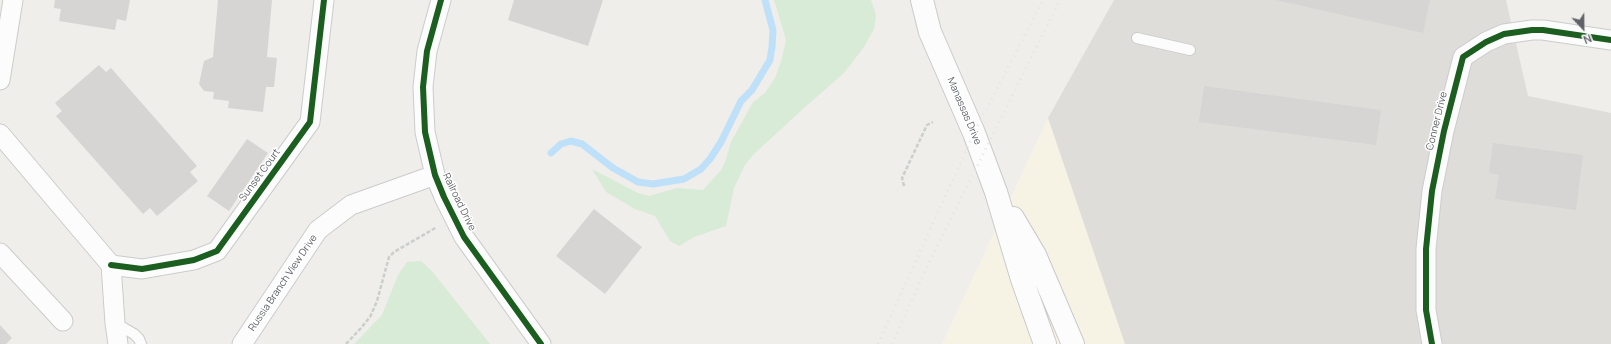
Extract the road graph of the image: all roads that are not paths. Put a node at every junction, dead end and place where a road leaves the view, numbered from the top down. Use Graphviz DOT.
graph roads {
  1 [pos="13,0"];
  2 [pos="324,0"];
  3 [pos="441,0"];
  4 [pos="910,0"];
  5 [pos="922,0"];
  6 [pos="930,32"];
  7 [pos="1137,38"];
  8 [pos="1611,40"];
  9 [pos="1190,50"];
  10 [pos="0,80"];
  11 [pos="0,134"];
  12 [pos="435,175"];
  13 [pos="996,192"];
  14 [pos="0,253"];
  15 [pos="111,265"];
  16 [pos="63,322"];
  17 [pos="115,323"];
  18 [pos="118,344"];
  19 [pos="141,344"];
  20 [pos="242,344"];
  21 [pos="541,344"];
  22 [pos="1045,344"];
  23 [pos="1074,344"];
  24 [pos="1432,344"];
  1 -- 10 [label="street"];
  2 -- 15 [label="street, Sunset Court"];
  3 -- 12 [label="street, Railroad Drive"];
  4 -- 6 [label="main road, Manassas Drive"];
  5 -- 6 [label="main road, Manassas Drive"];
  6 -- 13 [label="main road, Manassas Drive"];
  7 -- 9 [label="lane"];
  8 -- 24 [label="street, Conner Drive"];
  11 -- 15 [label="street"];
  12 -- 20 [label="street, Russia Branch View Drive"];
  12 -- 21 [label="street, Railroad Drive"];
  13 -- 22 [label="main road, Manassas Drive"];
  13 -- 23 [label="main road, Manassas Drive"];
  14 -- 16 [label="street"];
  15 -- 17 [label="street"];
  17 -- 18 [label="street"];
  17 -- 19 [label="lane"];
}
